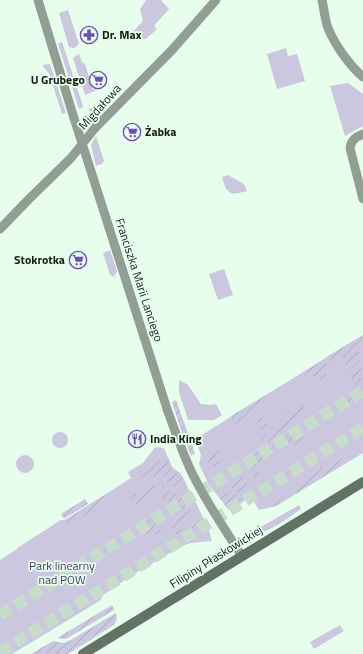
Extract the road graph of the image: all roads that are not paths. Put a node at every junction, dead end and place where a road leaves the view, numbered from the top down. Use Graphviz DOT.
graph roads {
  1 [pos="38,0"];
  2 [pos="216,0"];
  3 [pos="322,0"];
  4 [pos="363,77"];
  5 [pos="363,134"];
  6 [pos="83,145"];
  7 [pos="363,199"];
  8 [pos="0,229"];
  9 [pos="363,482"];
  10 [pos="242,556"];
  11 [pos="83,654"];
  1 -- 6 [label="street, Franciszka Marii Lanciego"];
  2 -- 6 [label="street, Migdałowa"];
  3 -- 4 [label="street"];
  5 -- 7 [label="street"];
  6 -- 8 [label="street, Migdałowa"];
  6 -- 10 [label="street, Franciszka Marii Lanciego"];
  9 -- 10 [label="main road, Filipiny Płaskowickiej"];
  10 -- 11 [label="main road, Filipiny Płaskowickiej"];
}
